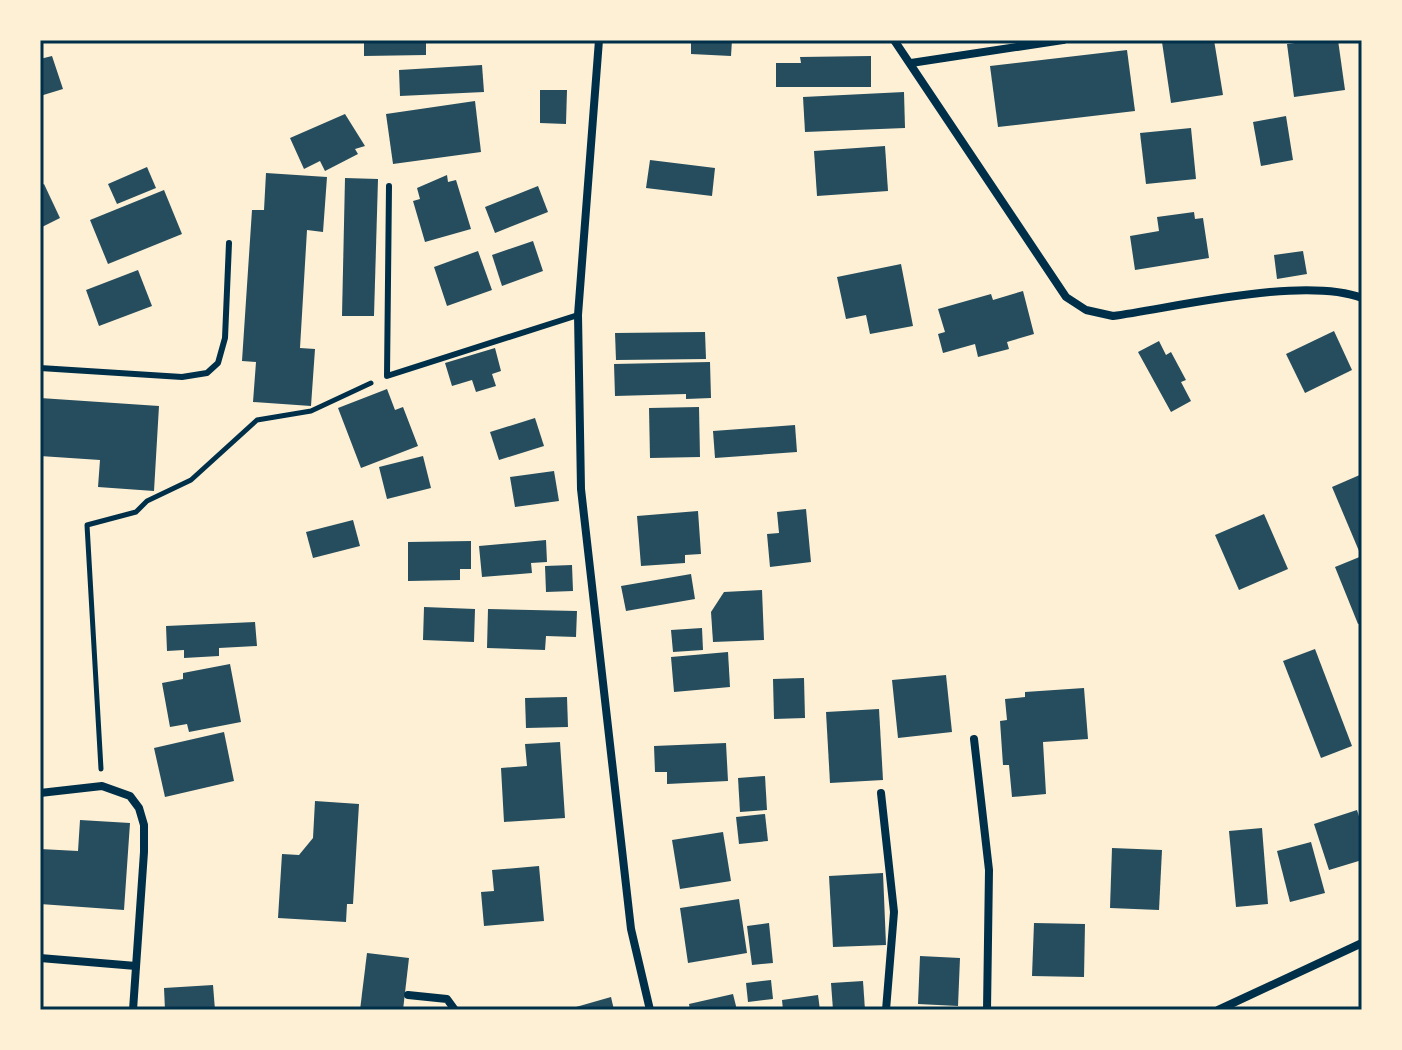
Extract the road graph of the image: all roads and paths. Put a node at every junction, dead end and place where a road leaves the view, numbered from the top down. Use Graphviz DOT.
graph roads {
  1 [pos="599,40"];
  2 [pos="894,40"];
  3 [pos="1063,40"];
  4 [pos="911,63"];
  5 [pos="389,186"];
  6 [pos="229,243"];
  7 [pos="1362,298"];
  8 [pos="578,315"];
  9 [pos="40,368"];
  10 [pos="387,376"];
  11 [pos="974,739"];
  12 [pos="102,786"];
  13 [pos="40,793"];
  14 [pos="881,793"];
  15 [pos="1362,943"];
  16 [pos="40,958"];
  17 [pos="136,966"];
  18 [pos="408,995"];
  19 [pos="133,1010"];
  20 [pos="455,1010"];
  21 [pos="650,1010"];
  22 [pos="886,1010"];
  23 [pos="987,1010"];
  24 [pos="1218,1010"];
  1 -- 8 [label="street"];
  2 -- 4 [label="street"];
  3 -- 4 [label="street"];
  4 -- 7 [label="street"];
  5 -- 10 [label="lane"];
  6 -- 9 [label="lane"];
  8 -- 10 [label="lane"];
  8 -- 21 [label="street"];
  10 -- 12 [label="path"];
  11 -- 23 [label="street"];
  12 -- 13 [label="street"];
  12 -- 17 [label="street"];
  14 -- 22 [label="street"];
  15 -- 24 [label="street"];
  16 -- 17 [label="street"];
  17 -- 19 [label="street"];
  18 -- 20 [label="street"];
}
